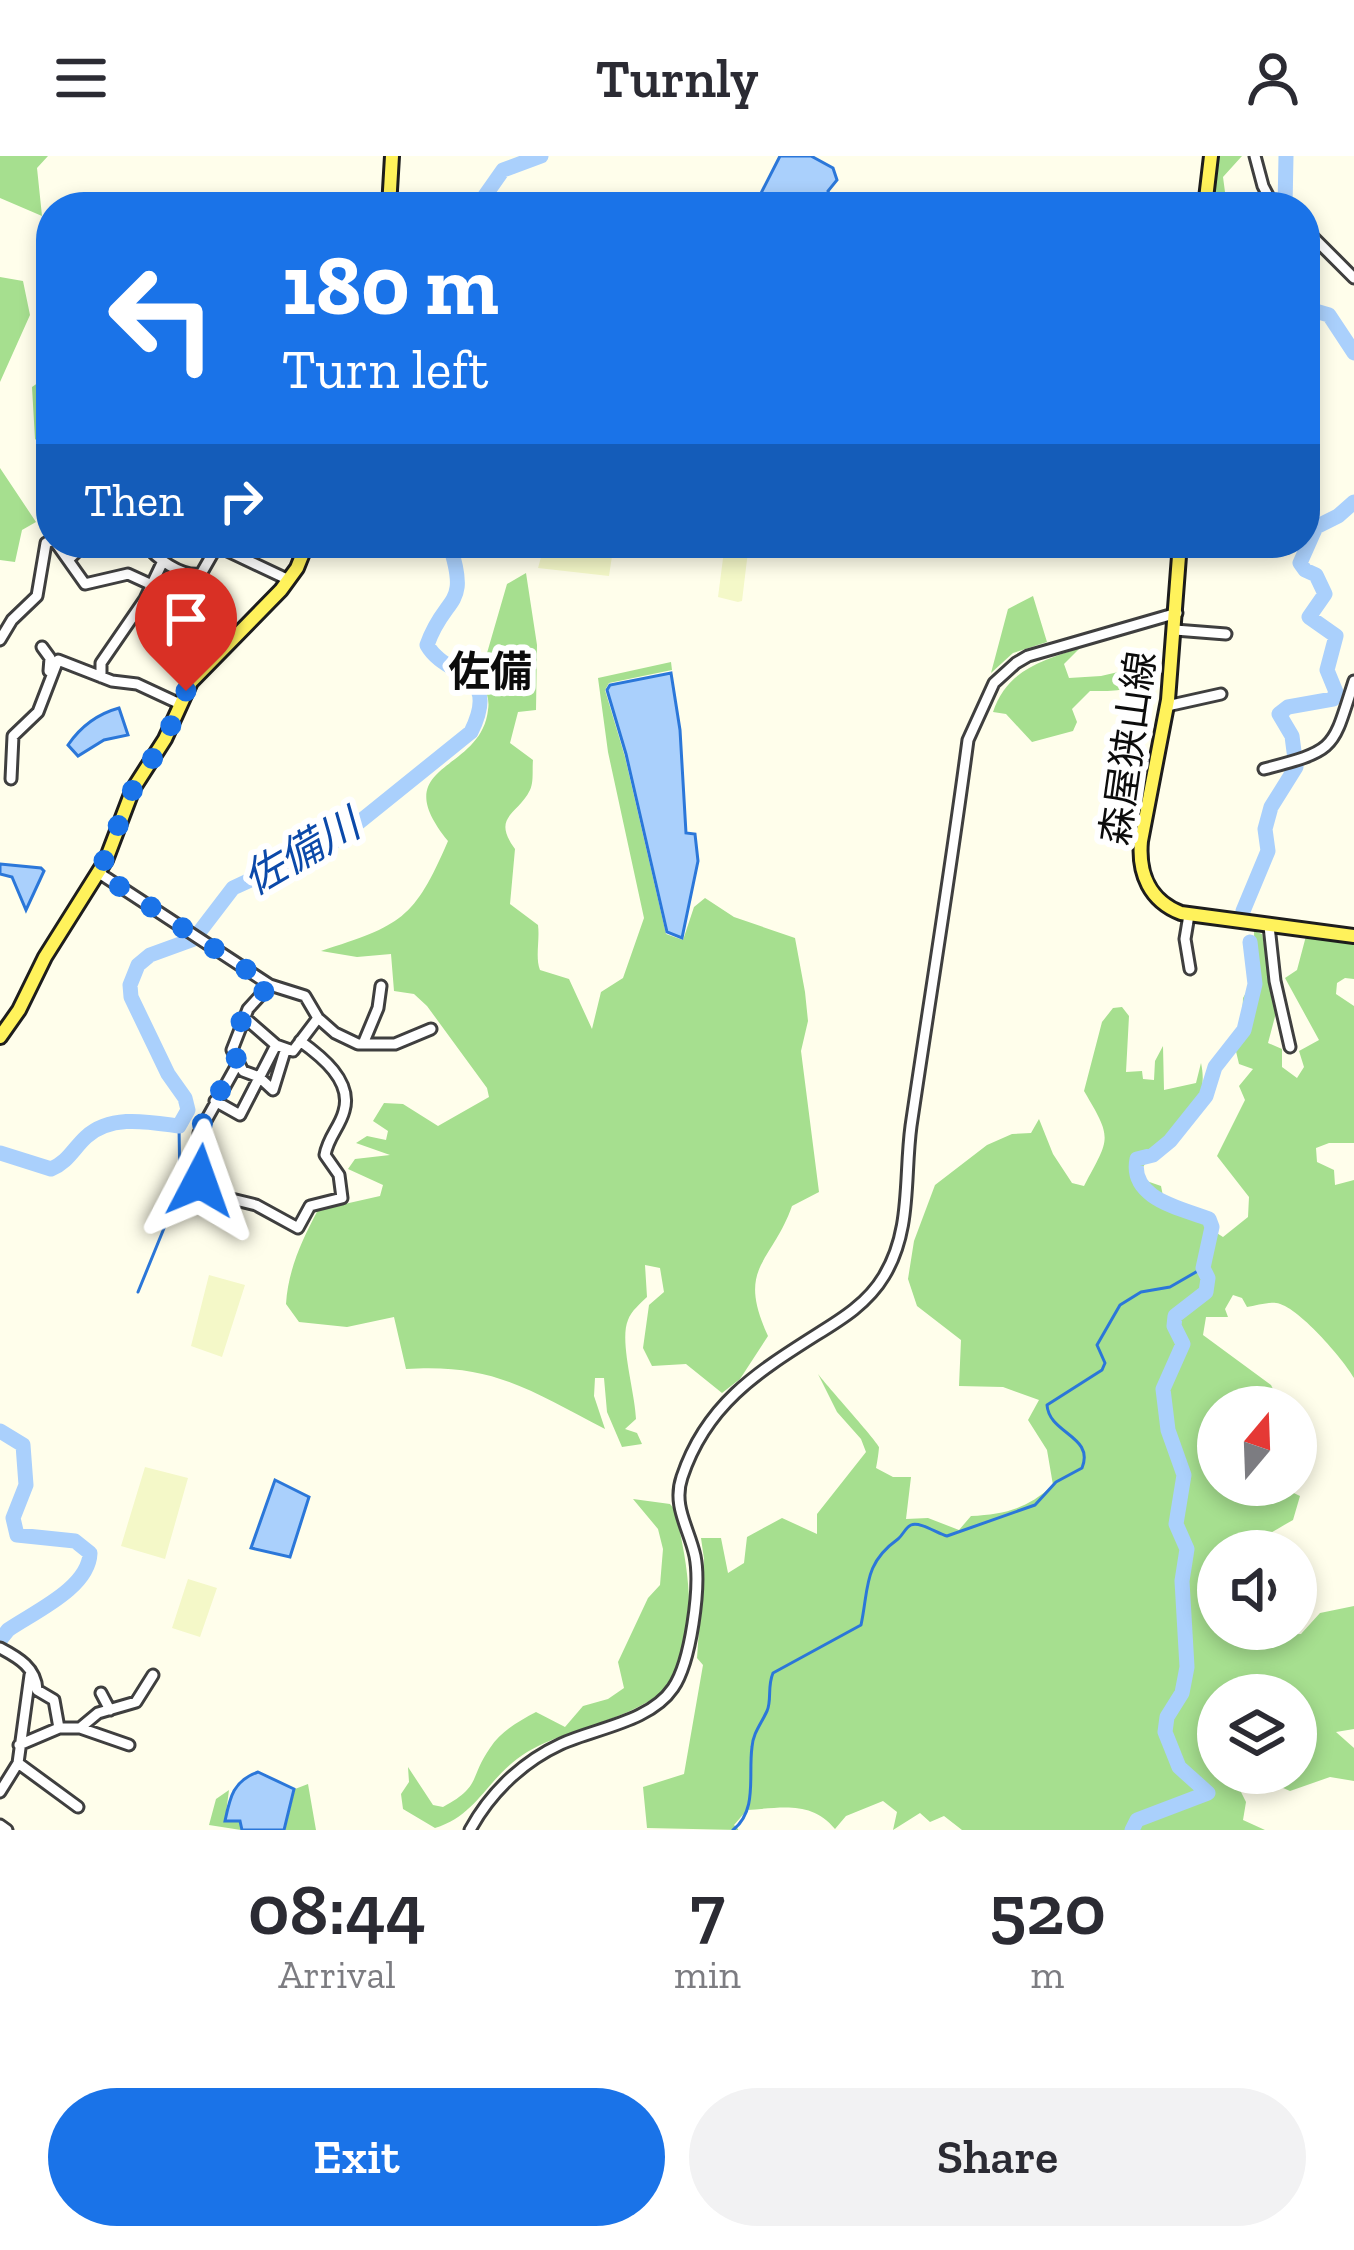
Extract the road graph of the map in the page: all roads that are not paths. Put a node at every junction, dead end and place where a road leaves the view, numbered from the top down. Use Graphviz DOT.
graph roads {
  1 [pos="392,156"];
  2 [pos="1211,156"];
  3 [pos="1255,156"];
  4 [pos="390,192"];
  5 [pos="1207,192"];
  6 [pos="1266,192"];
  7 [pos="1320,244"];
  8 [pos="1354,278"];
  9 [pos="43,558"];
  10 [pos="160,558"];
  11 [pos="209,558"];
  12 [pos="242,558"];
  13 [pos="300,558"];
  14 [pos="1179,558"];
  15 [pos="69,559"];
  16 [pos="163,561"];
  17 [pos="289,580"];
  18 [pos="152,585"];
  19 [pos="1177,614"];
  20 [pos="1175,630"];
  21 [pos="1226,634"];
  22 [pos="0,640"];
  23 [pos="42,647"];
  24 [pos="51,674"];
  25 [pos="101,677"];
  26 [pos="1354,680"];
  27 [pos="1221,694"];
  28 [pos="180,704"];
  29 [pos="1167,706"];
  30 [pos="1264,769"];
  31 [pos="11,778"];
  32 [pos="99,873"];
  33 [pos="1189,915"];
  34 [pos="1269,926"];
  35 [pos="1354,936"];
  36 [pos="1190,969"];
  37 [pos="270,985"];
  38 [pos="381,986"];
  39 [pos="244,1017"];
  40 [pos="318,1018"];
  41 [pos="431,1028"];
  42 [pos="0,1037"];
  43 [pos="300,1041"];
  44 [pos="363,1044"];
  45 [pos="1290,1047"];
  46 [pos="281,1048"];
  47 [pos="238,1063"];
  48 [pos="260,1078"];
  49 [pos="215,1101"];
  50 [pos="2,1649"];
  51 [pos="30,1675"];
  52 [pos="153,1675"];
  53 [pos="101,1693"];
  54 [pos="110,1710"];
  55 [pos="59,1728"];
  56 [pos="80,1728"];
  57 [pos="19,1745"];
  58 [pos="129,1745"];
  59 [pos="18,1763"];
  60 [pos="0,1792"];
  61 [pos="78,1807"];
  62 [pos="470,1830"];
  1 -- 4 [label="main road"];
  2 -- 5 [label="main road"];
  3 -- 6 [label="street"];
  7 -- 8 [label="street"];
  9 -- 22 [label="street"];
  10 -- 16 [label="street"];
  11 -- 16 [label="street"];
  12 -- 17 [label="street"];
  13 -- 17 [label="main road"];
  14 -- 19 [label="main road, 森屋狭山線"];
  15 -- 18 [label="street"];
  16 -- 18 [label="street"];
  17 -- 28 [label="main road"];
  18 -- 25 [label="street"];
  19 -- 20 [label="main road, 森屋狭山線"];
  19 -- 62 [label="street"];
  20 -- 21 [label="street"];
  20 -- 29 [label="main road, 森屋狭山線"];
  23 -- 24 [label="street"];
  24 -- 25 [label="street"];
  24 -- 31 [label="street"];
  25 -- 28 [label="street"];
  26 -- 30 [label="street"];
  27 -- 29 [label="street"];
  28 -- 32 [label="main road"];
  29 -- 33 [label="main road, 森屋狭山線"];
  32 -- 37 [label="street"];
  32 -- 42 [label="main road"];
  33 -- 34 [label="main road"];
  33 -- 36 [label="street"];
  34 -- 35 [label="main road"];
  34 -- 45 [label="street"];
  37 -- 39 [label="street"];
  37 -- 40 [label="street"];
  38 -- 44 [label="street"];
  39 -- 46 [label="street"];
  39 -- 47 [label="street"];
  40 -- 43 [label="street"];
  40 -- 44 [label="street"];
  41 -- 44 [label="street"];
  43 -- 46 [label="street"];
  43 -- 49 [label="street"];
  46 -- 48 [label="street"];
  46 -- 48 [label="street"];
  47 -- 48 [label="street"];
  47 -- 49 [label="street"];
  48 -- 49 [label="street"];
  50 -- 51 [label="street"];
  51 -- 55 [label="street"];
  51 -- 57 [label="street"];
  52 -- 54 [label="street"];
  53 -- 54 [label="street"];
  54 -- 56 [label="street"];
  55 -- 56 [label="street"];
  55 -- 57 [label="street"];
  56 -- 58 [label="street"];
  57 -- 59 [label="street"];
  59 -- 60 [label="street"];
  59 -- 61 [label="street"];
}
